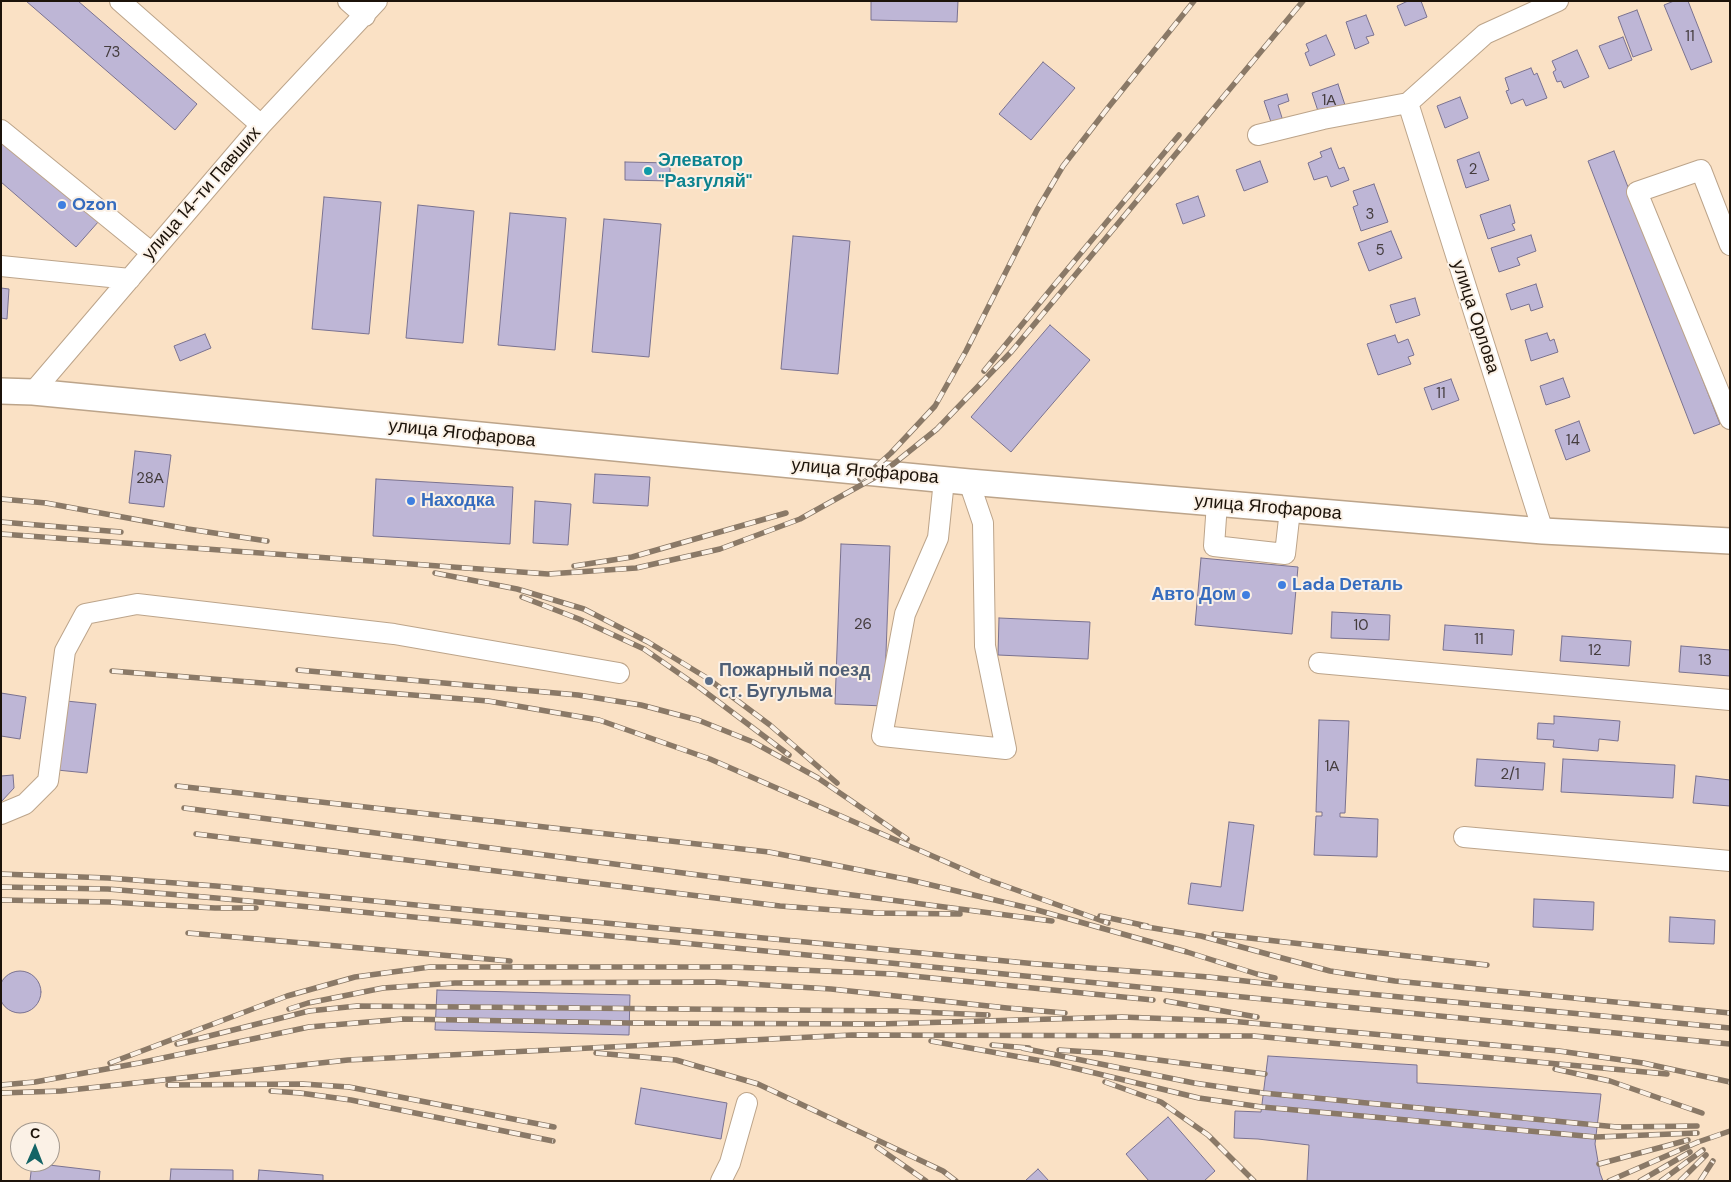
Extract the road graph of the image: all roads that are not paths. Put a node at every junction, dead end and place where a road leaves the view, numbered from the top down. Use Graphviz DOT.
graph roads {
  1 [pos="120,1"];
  2 [pos="348,1"];
  3 [pos="1558,1"];
  4 [pos="371,9"];
  5 [pos="1408,104"];
  6 [pos="261,125"];
  7 [pos="1,130"];
  8 [pos="1258,135"];
  9 [pos="1730,245"];
  10 [pos="152,253"];
  11 [pos="1,266"];
  12 [pos="130,279"];
  13 [pos="1,391"];
  14 [pos="33,392"];
  15 [pos="1730,419"];
  16 [pos="944,480"];
  17 [pos="969,482"];
  18 [pos="1217,503"];
  19 [pos="1290,510"];
  20 [pos="1543,532"];
  21 [pos="1730,541"];
  22 [pos="1319,663"];
  23 [pos="619,673"];
  24 [pos="1730,700"];
  25 [pos="1,814"];
  26 [pos="1464,838"];
  27 [pos="1730,861"];
  28 [pos="747,1103"];
  29 [pos="721,1181"];
  1 -- 6 [label="street"];
  2 -- 4 [label="street"];
  3 -- 5 [label="street"];
  4 -- 6 [label="street, улица 14-ти Павших"];
  5 -- 8 [label="street"];
  5 -- 20 [label="street, улица Орлова"];
  6 -- 10 [label="street, улица 14-ти Павших"];
  7 -- 10 [label="street"];
  9 -- 15 [label="street"];
  10 -- 12 [label="street, улица 14-ти Павших"];
  11 -- 12 [label="street"];
  12 -- 14 [label="street, улица 14-ти Павших"];
  13 -- 14 [label="main road, улица Ягофарова"];
  14 -- 16 [label="main road, улица Ягофарова"];
  16 -- 17 [label="main road, улица Ягофарова"];
  16 -- 17 [label="street"];
  17 -- 18 [label="main road, улица Ягофарова"];
  18 -- 19 [label="main road, улица Ягофарова"];
  18 -- 19 [label="street"];
  19 -- 20 [label="main road, улица Ягофарова"];
  20 -- 21 [label="main road, улица Ягофарова"];
  22 -- 24 [label="street"];
  23 -- 25 [label="street"];
  26 -- 27 [label="street"];
  28 -- 29 [label="street"];
}
